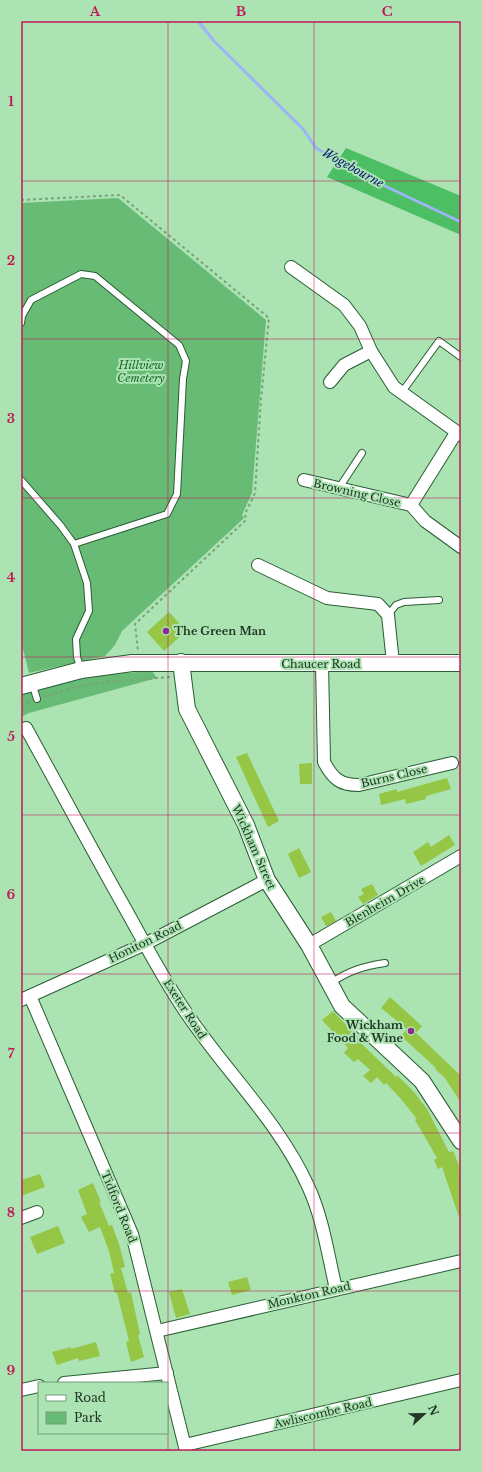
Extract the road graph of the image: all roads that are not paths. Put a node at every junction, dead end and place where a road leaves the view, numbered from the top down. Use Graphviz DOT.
graph roads {
  1 [pos="291,267"];
  2 [pos="21,323"];
  3 [pos="371,351"];
  4 [pos="461,357"];
  5 [pos="330,382"];
  6 [pos="402,392"];
  7 [pos="459,434"];
  8 [pos="362,453"];
  9 [pos="21,480"];
  10 [pos="304,480"];
  11 [pos="339,488"];
  12 [pos="410,505"];
  13 [pos="74,544"];
  14 [pos="461,547"];
  15 [pos="258,566"];
  16 [pos="439,600"];
  17 [pos="388,615"];
  18 [pos="393,663"];
  19 [pos="461,663"];
  20 [pos="322,664"];
  21 [pos="181,669"];
  22 [pos="81,670"];
  23 [pos="27,685"];
  24 [pos="37,700"];
  25 [pos="26,728"];
  26 [pos="452,763"];
  27 [pos="461,856"];
  28 [pos="266,880"];
  29 [pos="145,944"];
  30 [pos="309,944"];
  31 [pos="384,962"];
  32 [pos="330,984"];
  33 [pos="25,998"];
  34 [pos="460,1138"];
  35 [pos="37,1212"];
  36 [pos="21,1218"];
  37 [pos="461,1260"];
  38 [pos="336,1289"];
  39 [pos="157,1331"];
  40 [pos="167,1373"];
  41 [pos="461,1380"];
  42 [pos="74,1382"];
  43 [pos="38,1386"];
  44 [pos="21,1390"];
  45 [pos="185,1448"];
  1 -- 3 [label="street"];
  2 -- 13 [label="lane"];
  3 -- 5 [label="street"];
  3 -- 6 [label="street"];
  4 -- 6 [label="lane"];
  6 -- 7 [label="street"];
  7 -- 12 [label="street"];
  8 -- 11 [label="lane"];
  9 -- 13 [label="lane"];
  10 -- 11 [label="street, Browning Close"];
  11 -- 12 [label="street, Browning Close"];
  12 -- 14 [label="street"];
  13 -- 22 [label="lane"];
  15 -- 17 [label="street"];
  16 -- 17 [label="lane"];
  17 -- 18 [label="street"];
  18 -- 19 [label="street, Chaucer Road"];
  18 -- 20 [label="street, Chaucer Road"];
  20 -- 21 [label="street, Chaucer Road"];
  20 -- 26 [label="street, Burns Close"];
  21 -- 22 [label="street"];
  21 -- 28 [label="street, Wickham Street"];
  22 -- 23 [label="street"];
  23 -- 24 [label="lane"];
  25 -- 29 [label="street, Exeter Road"];
  27 -- 30 [label="street, Blenheim Drive"];
  28 -- 29 [label="street, Honiton Road"];
  28 -- 30 [label="street, Wickham Street"];
  29 -- 33 [label="street, Honiton Road"];
  29 -- 38 [label="street, Exeter Road"];
  30 -- 32 [label="street, Wickham Street"];
  31 -- 32 [label="lane"];
  32 -- 34 [label="street, Wickham Street"];
  33 -- 39 [label="street, Tidford Road"];
  35 -- 36 [label="street"];
  37 -- 38 [label="street, Monkton Road"];
  38 -- 39 [label="street, Monkton Road"];
  39 -- 40 [label="street, Tidford Road"];
  40 -- 42 [label="street"];
  40 -- 45 [label="street, Tidford Road"];
  41 -- 45 [label="street, Awliscombe Road"];
  43 -- 44 [label="street"];
}
